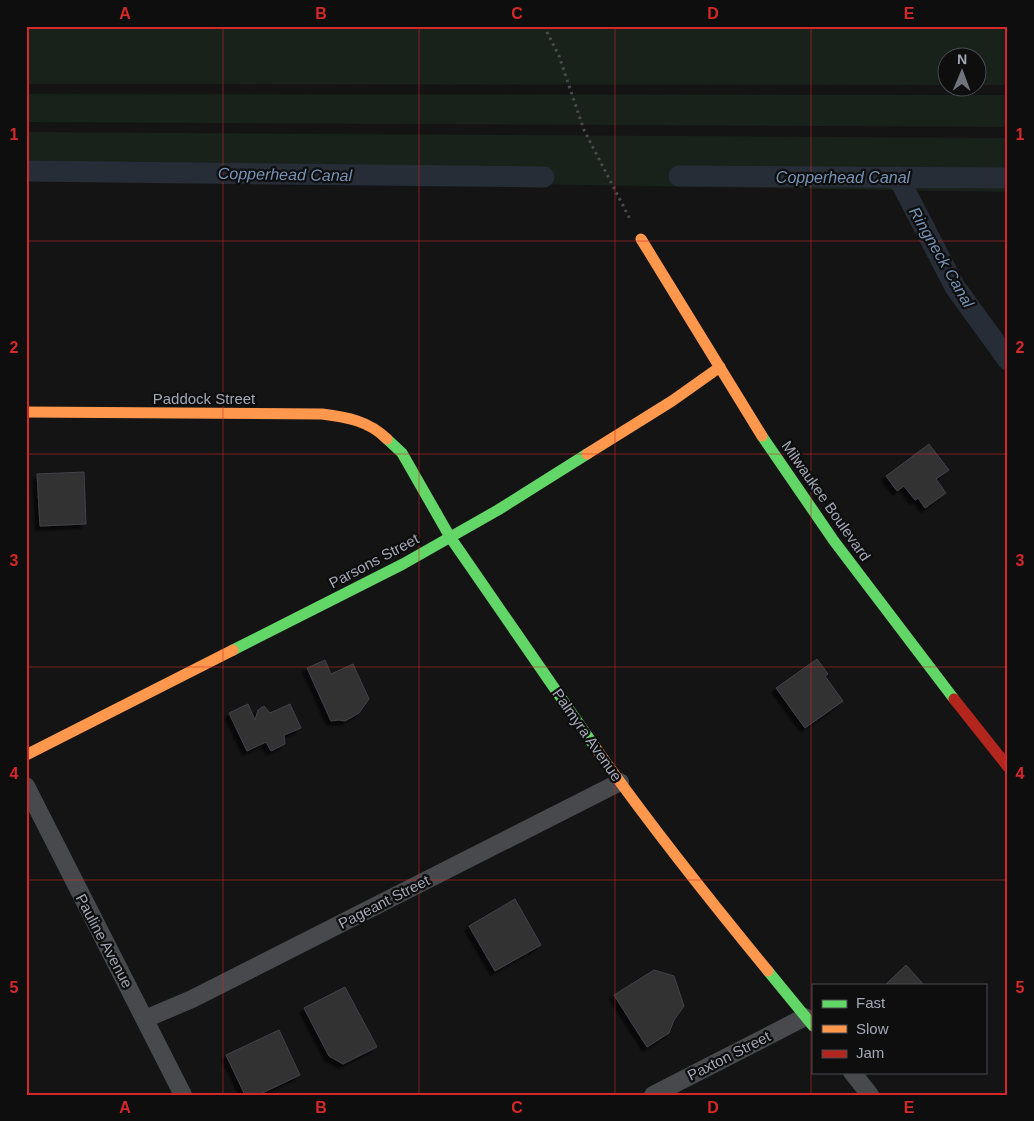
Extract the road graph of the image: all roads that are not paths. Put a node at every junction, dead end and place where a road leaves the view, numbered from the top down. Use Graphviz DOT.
graph roads {
  1 [pos="641,239"];
  2 [pos="720,367"];
  3 [pos="26,412"];
  4 [pos="379,431"];
  5 [pos="450,537"];
  6 [pos="26,755"];
  7 [pos="1008,767"];
  8 [pos="620,782"];
  9 [pos="26,786"];
  10 [pos="145,1019"];
  11 [pos="809,1021"];
  12 [pos="854,1074"];
  13 [pos="183,1095"];
  14 [pos="653,1095"];
  15 [pos="870,1095"];
  1 -- 2 [label="street, Milwaukee Boulevard"];
  2 -- 5 [label="street, Parsons Street"];
  2 -- 7 [label="street, Milwaukee Boulevard"];
  3 -- 4 [label="street, Paddock Street"];
  4 -- 5 [label="street, Palmyra Avenue"];
  5 -- 6 [label="street, Parsons Street"];
  5 -- 8 [label="street, Palmyra Avenue"];
  8 -- 10 [label="street, Pageant Street"];
  8 -- 11 [label="street, Palmyra Avenue"];
  9 -- 10 [label="street, Pauline Avenue"];
  10 -- 13 [label="street, Pauline Avenue"];
  11 -- 14 [label="street, Paxton Street"];
  12 -- 15 [label="street"];
}
